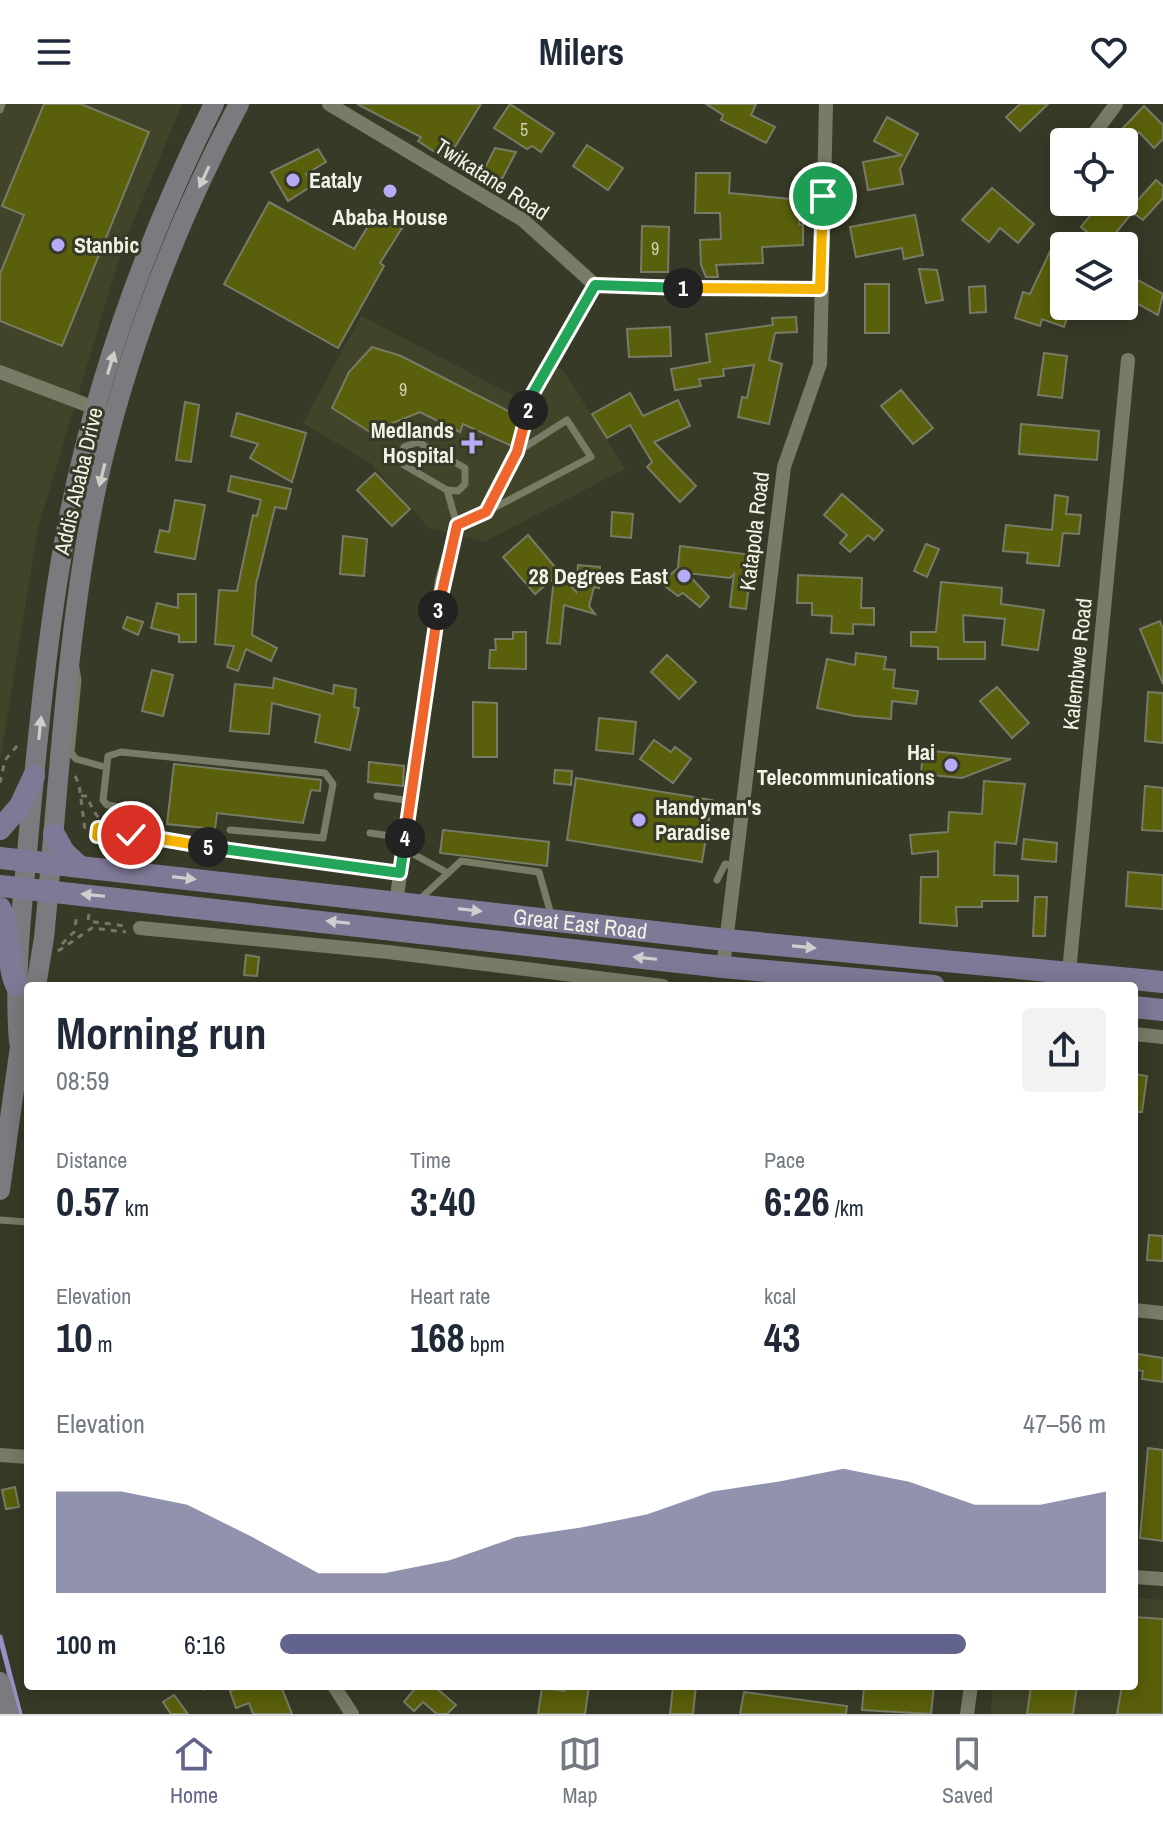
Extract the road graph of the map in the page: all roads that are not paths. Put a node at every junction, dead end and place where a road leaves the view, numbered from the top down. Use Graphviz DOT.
graph roads {
  1 [pos="2,104"];
  2 [pos="214,104"];
  3 [pos="239,104"];
  4 [pos="329,104"];
  5 [pos="826,104"];
  6 [pos="1116,104"];
  7 [pos="0,110"];
  8 [pos="1098,128"];
  9 [pos="595,285"];
  10 [pos="820,289"];
  11 [pos="1128,360"];
  12 [pos="0,372"];
  13 [pos="533,393"];
  14 [pos="106,413"];
  15 [pos="517,452"];
  16 [pos="447,490"];
  17 [pos="486,512"];
  18 [pos="457,525"];
  19 [pos="451,549"];
  20 [pos="70,647"];
  21 [pos="105,767"];
  22 [pos="34,776"];
  23 [pos="377,796"];
  24 [pos="411,801"];
  25 [pos="151,812"];
  26 [pos="0,829"];
  27 [pos="230,830"];
  28 [pos="370,833"];
  29 [pos="54,834"];
  30 [pos="404,844"];
  31 [pos="0,858"];
  32 [pos="27,861"];
  33 [pos="51,863"];
  34 [pos="79,866"];
  35 [pos="735,866"];
  36 [pos="448,873"];
  37 [pos="717,880"];
  38 [pos="0,886"];
  39 [pos="24,888"];
  40 [pos="49,891"];
  41 [pos="405,903"];
  42 [pos="0,908"];
  43 [pos="553,920"];
  44 [pos="134,929"];
  45 [pos="726,940"];
  46 [pos="577,950"];
  47 [pos="723,967"];
  48 [pos="1069,972"];
  49 [pos="26,982"];
  50 [pos="27,982"];
  51 [pos="574,982"];
  52 [pos="890,982"];
  53 [pos="1163,982"];
  54 [pos="24,984"];
  55 [pos="24,1002"];
  56 [pos="1138,1007"];
  57 [pos="1163,1010"];
  58 [pos="24,1027"];
  59 [pos="1138,1034"];
  60 [pos="1163,1037"];
  61 [pos="19,1042"];
  62 [pos="0,1190"];
  63 [pos="0,1220"];
  64 [pos="24,1222"];
  65 [pos="1138,1310"];
  66 [pos="1163,1313"];
  67 [pos="0,1455"];
  68 [pos="24,1457"];
  69 [pos="1138,1577"];
  70 [pos="1163,1579"];
  71 [pos="0,1682"];
  72 [pos="337,1690"];
  73 [pos="970,1690"];
  74 [pos="9,1714"];
  75 [pos="352,1714"];
  76 [pos="967,1714"];
  1 -- 7 [label="lane"];
  14 -- 2 [label="main road, Addis Ababa Drive, one-way"];
  3 -- 14 [label="main road, Addis Ababa Drive, one-way"];
  4 -- 9 [label="street, Twikatane Road"];
  5 -- 10 [label="street, Katapola Road"];
  6 -- 8 [label="street"];
  9 -- 10 [label="street"];
  9 -- 13 [label="street"];
  10 -- 35 [label="street, Katapola Road"];
  11 -- 48 [label="street, Kalembwe Road"];
  12 -- 14 [label="street"];
  13 -- 15 [label="lane"];
  14 -- 20 [label="main road, Addis Ababa Drive, one-way"];
  22 -- 14 [label="main road, Addis Ababa Drive, one-way"];
  15 -- 17 [label="lane"];
  15 -- 17 [label="lane"];
  16 -- 16 [label="lane"];
  16 -- 18 [label="lane"];
  17 -- 18 [label="lane"];
  18 -- 19 [label="lane"];
  19 -- 24 [label="street"];
  20 -- 21 [label="lane"];
  20 -- 29 [label="main road, Addis Ababa Drive"];
  21 -- 25 [label="lane"];
  21 -- 27 [label="lane"];
  22 -- 26 [label="main road"];
  22 -- 32 [label="main road, Addis Ababa Drive"];
  23 -- 24 [label="lane"];
  24 -- 30 [label="street"];
  28 -- 30 [label="lane"];
  29 -- 33 [label="main road, Addis Ababa Drive"];
  29 -- 34 [label="main road"];
  30 -- 36 [label="lane"];
  30 -- 41 [label="street"];
  31 -- 32 [label="main road, Great East Road"];
  32 -- 33 [label="main road, Great East Road"];
  32 -- 39 [label="main road, Addis Ababa Drive"];
  33 -- 34 [label="main road, Great East Road"];
  33 -- 40 [label="main road, Addis Ababa Drive"];
  34 -- 41 [label="main road, Great East Road, one-way"];
  35 -- 37 [label="lane"];
  35 -- 45 [label="street, Katapola Road"];
  36 -- 41 [label="lane"];
  36 -- 43 [label="lane"];
  38 -- 39 [label="main road, Great East Road"];
  39 -- 40 [label="main road, Great East Road"];
  39 -- 49 [label="main road, Addis Ababa Drive"];
  46 -- 40 [label="main road, Great East Road, one-way"];
  40 -- 50 [label="main road, Addis Ababa Drive"];
  41 -- 43 [label="main road, Great East Road, one-way"];
  42 -- 54 [label="main road"];
  43 -- 45 [label="main road, Great East Road"];
  44 -- 51 [label="street"];
  45 -- 47 [label="street, Katapola Road"];
  45 -- 48 [label="main road, Great East Road, one-way"];
  47 -- 46 [label="main road, Great East Road, one-way"];
  46 -- 51 [label="street"];
  47 -- 52 [label="main road, Great East Road"];
  48 -- 53 [label="main road, Great East Road"];
  55 -- 61 [label="main road"];
  56 -- 57 [label="main road"];
  58 -- 61 [label="main road"];
  59 -- 60 [label="street"];
  61 -- 62 [label="main road"];
  63 -- 64 [label="lane"];
  65 -- 66 [label="street"];
  67 -- 68 [label="street"];
  69 -- 70 [label="street"];
  71 -- 74 [label="main road"];
  72 -- 75 [label="street"];
  73 -- 76 [label="street"];
}
